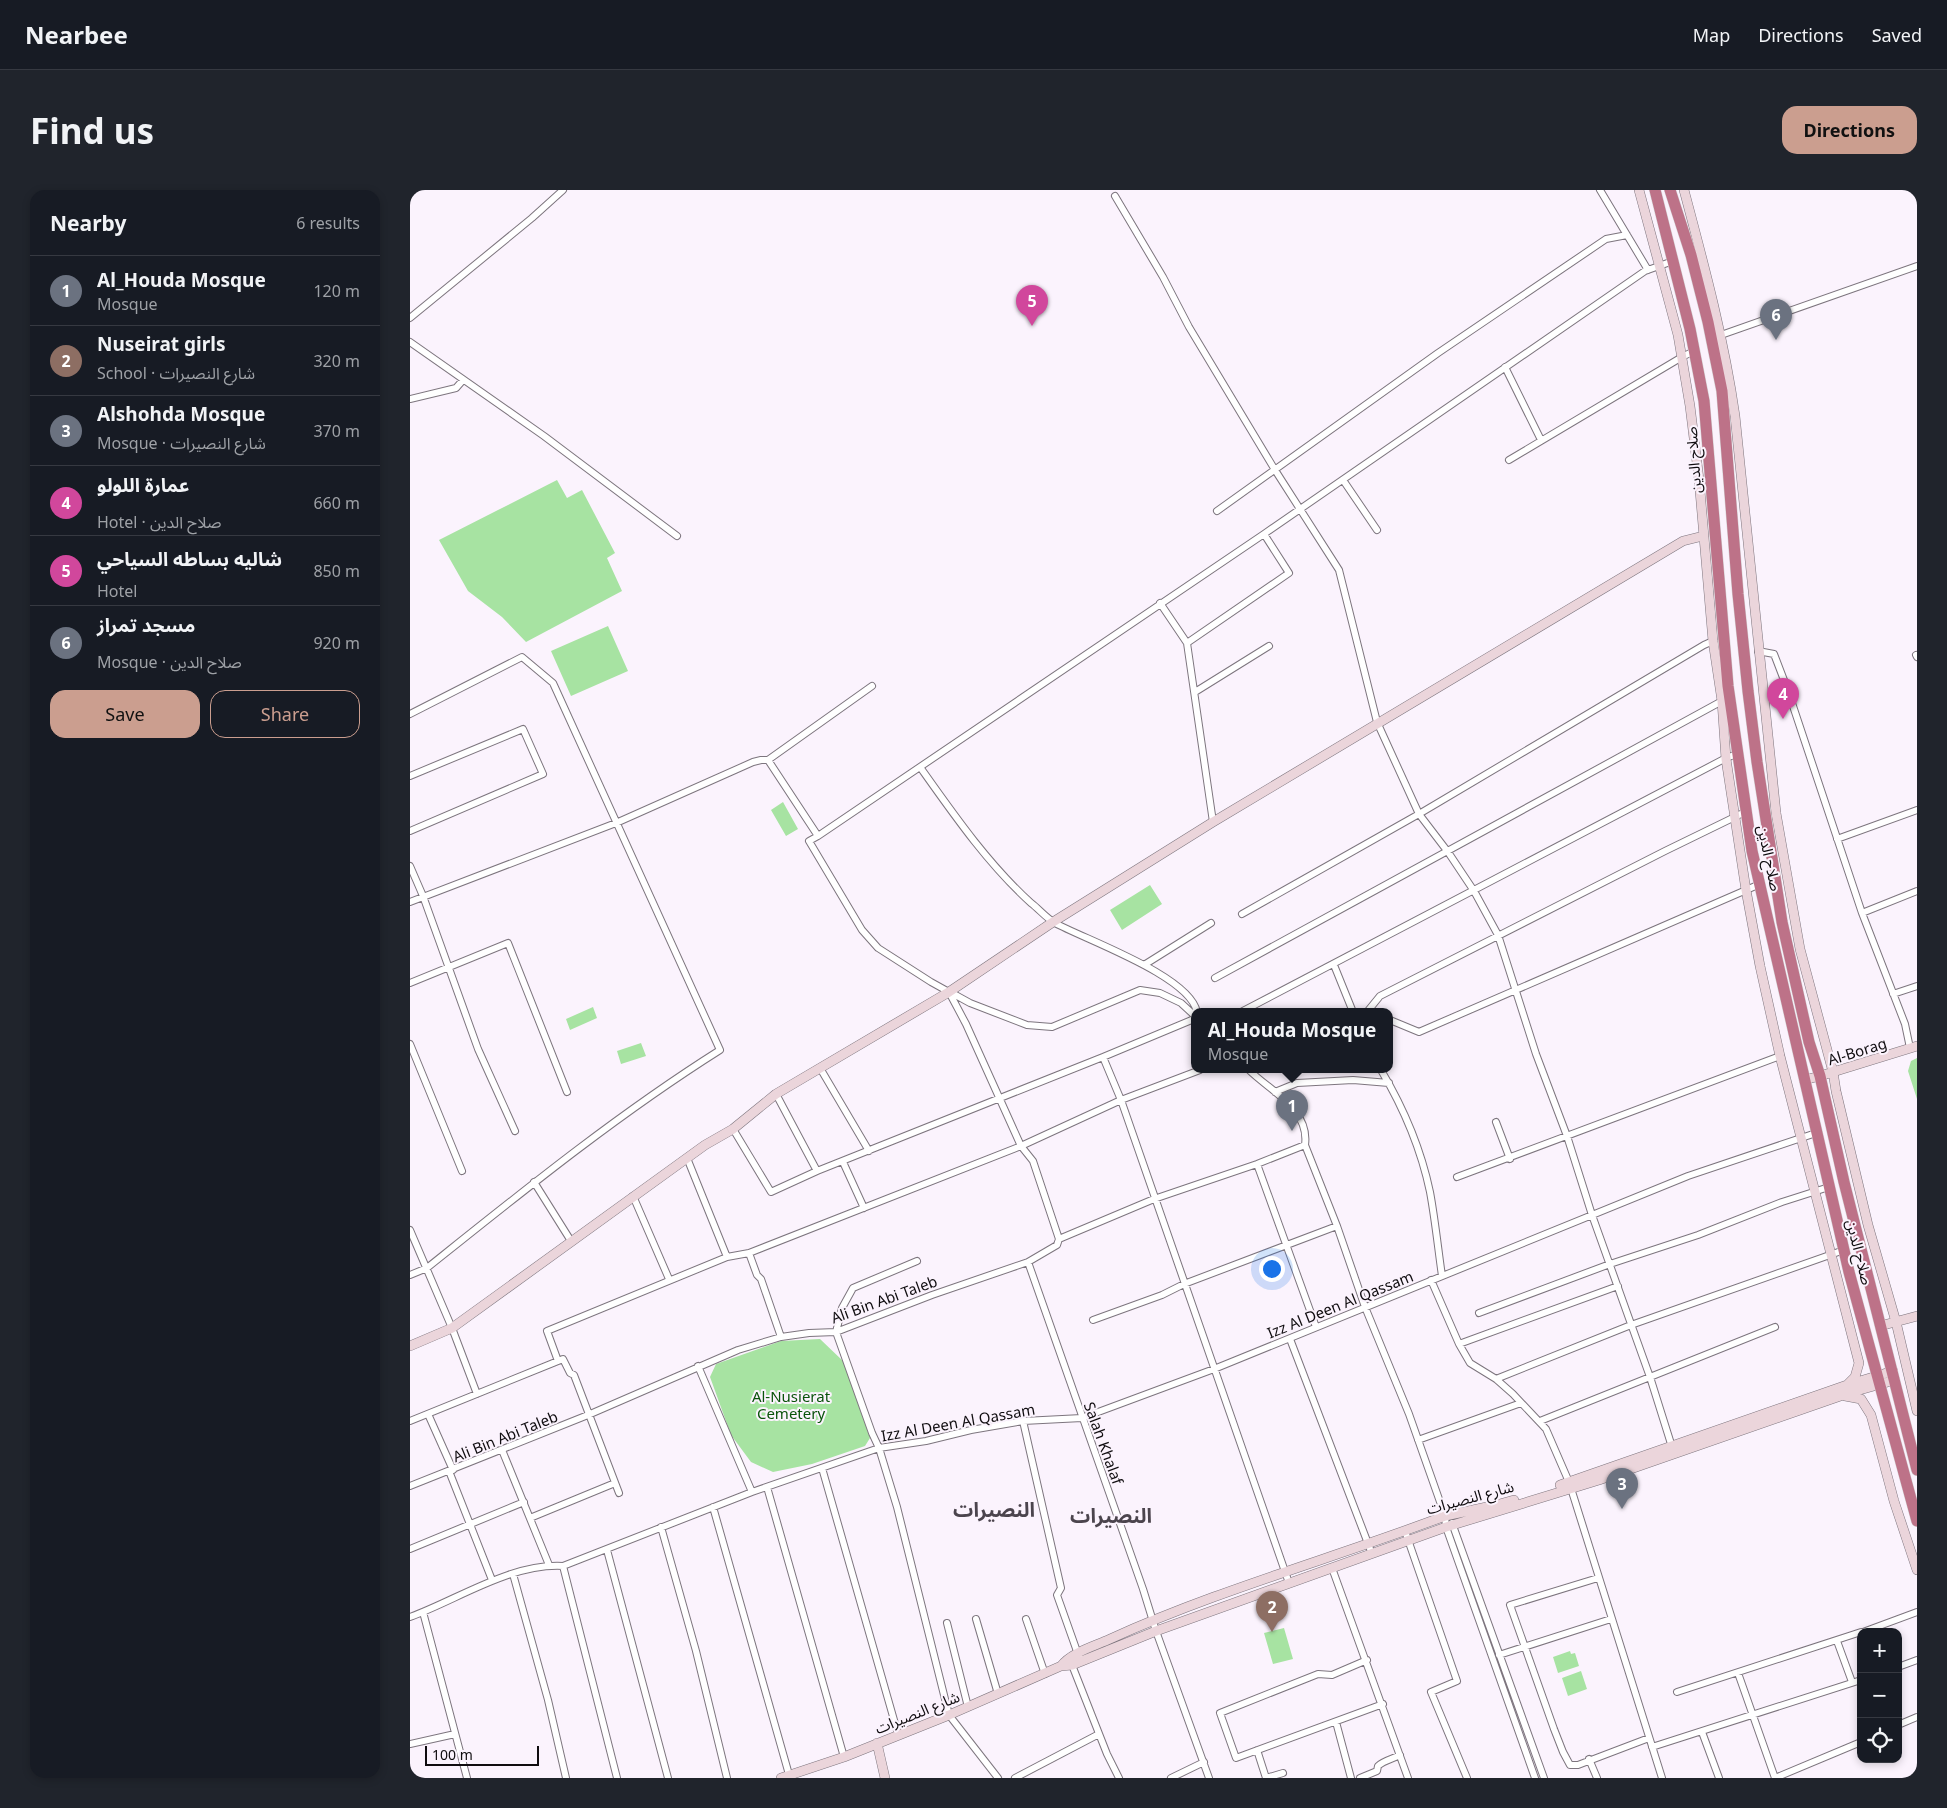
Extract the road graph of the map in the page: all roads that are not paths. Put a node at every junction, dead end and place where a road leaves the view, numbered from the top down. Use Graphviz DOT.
graph roads {
  1 [pos="563,190"];
  2 [pos="1600,190"];
  3 [pos="1639,190"];
  4 [pos="1655,190"];
  5 [pos="1670,190"];
  6 [pos="1684,190"];
  7 [pos="1115,196"];
  8 [pos="1627,235"];
  9 [pos="1673,261"];
  10 [pos="1658,266"];
  11 [pos="1917,266"];
  12 [pos="1648,270"];
  13 [pos="410,318"];
  14 [pos="1721,335"];
  15 [pos="410,342"];
  16 [pos="1694,351"];
  17 [pos="1682,357"];
  18 [pos="1505,367"];
  19 [pos="463,380"];
  20 [pos="410,399"];
  21 [pos="1540,440"];
  22 [pos="1509,460"];
  23 [pos="1275,470"];
  24 [pos="1343,480"];
  25 [pos="1300,510"];
  26 [pos="1217,511"];
  27 [pos="1377,530"];
  28 [pos="1264,534"];
  29 [pos="677,536"];
  30 [pos="1703,536"];
  31 [pos="1160,603"];
  32 [pos="1713,641"];
  33 [pos="1187,643"];
  34 [pos="1269,646"];
  35 [pos="1758,651"];
  36 [pos="872,686"];
  37 [pos="1195,692"];
  38 [pos="1722,701"];
  39 [pos="410,714"];
  40 [pos="1377,722"];
  41 [pos="1737,754"];
  42 [pos="1726,758"];
  43 [pos="768,760"];
  44 [pos="920,767"];
  45 [pos="410,776"];
  46 [pos="1917,810"];
  47 [pos="1745,812"];
  48 [pos="1419,814"];
  49 [pos="1734,818"];
  50 [pos="1213,822"];
  51 [pos="616,824"];
  52 [pos="410,831"];
  53 [pos="818,836"];
  54 [pos="1837,840"];
  55 [pos="1448,852"];
  56 [pos="410,866"];
  57 [pos="1760,884"];
  58 [pos="1746,890"];
  59 [pos="1474,891"];
  60 [pos="1917,891"];
  61 [pos="423,896"];
  62 [pos="410,902"];
  63 [pos="1862,913"];
  64 [pos="1242,914"];
  65 [pos="1053,922"];
  66 [pos="1211,923"];
  67 [pos="1498,936"];
  68 [pos="1144,965"];
  69 [pos="1334,965"];
  70 [pos="448,968"];
  71 [pos="1215,978"];
  72 [pos="410,983"];
  73 [pos="1917,986"];
  74 [pos="1516,990"];
  75 [pos="949,992"];
  76 [pos="1893,994"];
  77 [pos="1195,1008"];
  78 [pos="1249,1008"];
  79 [pos="1351,1008"];
  80 [pos="1371,1008"];
  81 [pos="1191,1011"];
  82 [pos="1191,1020"];
  83 [pos="1393,1021"];
  84 [pos="410,1044"];
  85 [pos="1914,1047"];
  86 [pos="1780,1056"];
  87 [pos="1103,1057"];
  88 [pos="820,1068"];
  89 [pos="1833,1072"];
  90 [pos="1192,1073"];
  91 [pos="1252,1073"];
  92 [pos="1383,1073"];
  93 [pos="1820,1076"];
  94 [pos="1804,1080"];
  95 [pos="1388,1083"];
  96 [pos="567,1092"];
  97 [pos="1275,1092"];
  98 [pos="776,1094"];
  99 [pos="999,1099"];
  100 [pos="1121,1100"];
  101 [pos="1496,1122"];
  102 [pos="733,1129"];
  103 [pos="515,1131"];
  104 [pos="1816,1134"];
  105 [pos="1567,1136"];
  106 [pos="1801,1138"];
  107 [pos="1305,1145"];
  108 [pos="1021,1146"];
  109 [pos="869,1151"];
  110 [pos="687,1158"];
  111 [pos="1510,1158"];
  112 [pos="843,1162"];
  113 [pos="1257,1164"];
  114 [pos="462,1170"];
  115 [pos="816,1171"];
  116 [pos="1456,1177"];
  117 [pos="534,1182"];
  118 [pos="1829,1186"];
  119 [pos="1816,1190"];
  120 [pos="633,1196"];
  121 [pos="1154,1199"];
  122 [pos="864,1208"];
  123 [pos="1592,1215"];
  124 [pos="1337,1226"];
  125 [pos="410,1230"];
  126 [pos="1059,1239"];
  127 [pos="571,1241"];
  128 [pos="1288,1245"];
  129 [pos="1844,1250"];
  130 [pos="749,1253"];
  131 [pos="1831,1255"];
  132 [pos="727,1257"];
  133 [pos="916,1261"];
  134 [pos="1028,1262"];
  135 [pos="1610,1264"];
  136 [pos="427,1268"];
  137 [pos="410,1275"];
  138 [pos="1442,1276"];
  139 [pos="669,1279"];
  140 [pos="1431,1280"];
  141 [pos="1184,1284"];
  142 [pos="1618,1286"];
  143 [pos="1365,1307"];
  144 [pos="1479,1313"];
  145 [pos="1917,1316"];
  146 [pos="1093,1320"];
  147 [pos="1896,1322"];
  148 [pos="1630,1326"];
  149 [pos="1880,1326"];
  150 [pos="1316,1327"];
  151 [pos="1775,1327"];
  152 [pos="452,1328"];
  153 [pos="836,1332"];
  154 [pos="781,1336"];
  155 [pos="1290,1339"];
  156 [pos="1459,1344"];
  157 [pos="410,1346"];
  158 [pos="558,1361"];
  159 [pos="698,1366"];
  160 [pos="1214,1369"];
  161 [pos="1894,1375"];
  162 [pos="1650,1377"];
  163 [pos="1496,1379"];
  164 [pos="1878,1380"];
  165 [pos="1847,1385"];
  166 [pos="477,1394"];
  167 [pos="1838,1397"];
  168 [pos="1521,1403"];
  169 [pos="1917,1411"];
  170 [pos="428,1414"];
  171 [pos="588,1415"];
  172 [pos="1082,1418"];
  173 [pos="410,1421"];
  174 [pos="1023,1421"];
  175 [pos="1540,1421"];
  176 [pos="1418,1440"];
  177 [pos="1672,1447"];
  178 [pos="880,1448"];
  179 [pos="502,1450"];
  180 [pos="822,1468"];
  181 [pos="1917,1470"];
  182 [pos="451,1471"];
  183 [pos="615,1483"];
  184 [pos="1570,1485"];
  185 [pos="410,1486"];
  186 [pos="767,1487"];
  187 [pos="752,1492"];
  188 [pos="619,1493"];
  189 [pos="524,1502"];
  190 [pos="713,1507"];
  191 [pos="1445,1516"];
  192 [pos="530,1518"];
  193 [pos="1917,1521"];
  194 [pos="470,1524"];
  195 [pos="661,1526"];
  196 [pos="1450,1526"];
  197 [pos="1405,1531"];
  198 [pos="1407,1541"];
  199 [pos="1369,1544"];
  200 [pos="410,1549"];
  201 [pos="607,1550"];
  202 [pos="1372,1554"];
  203 [pos="549,1565"];
  204 [pos="563,1566"];
  205 [pos="1332,1568"];
  206 [pos="1917,1570"];
  207 [pos="1286,1573"];
  208 [pos="513,1574"];
  209 [pos="1598,1578"];
  210 [pos="492,1580"];
  211 [pos="1289,1584"];
  212 [pos="423,1612"];
  213 [pos="1917,1612"];
  214 [pos="410,1617"];
  215 [pos="976,1619"];
  216 [pos="1612,1619"];
  217 [pos="1026,1620"];
  218 [pos="1153,1620"];
  219 [pos="947,1623"];
  220 [pos="1873,1628"];
  221 [pos="1156,1631"];
  222 [pos="1857,1634"];
  223 [pos="1837,1641"];
  224 [pos="1525,1647"];
  225 [pos="1501,1654"];
  226 [pos="1493,1658"];
  227 [pos="1077,1660"];
  228 [pos="1366,1660"];
  229 [pos="1917,1660"];
  230 [pos="1902,1666"];
  231 [pos="1738,1673"];
  232 [pos="1045,1674"];
  233 [pos="1857,1681"];
  234 [pos="1852,1682"];
  235 [pos="1677,1692"];
  236 [pos="998,1694"];
  237 [pos="1383,1704"];
  238 [pos="968,1707"];
  239 [pos="949,1715"];
  240 [pos="1752,1716"];
  241 [pos="1917,1717"];
  242 [pos="1336,1722"];
  243 [pos="1902,1723"];
  244 [pos="1702,1732"];
  245 [pos="455,1734"];
  246 [pos="898,1734"];
  247 [pos="1099,1734"];
  248 [pos="1649,1738"];
  249 [pos="410,1744"];
  250 [pos="877,1744"];
  251 [pos="1857,1744"];
  252 [pos="1652,1747"];
  253 [pos="1257,1750"];
  254 [pos="1400,1755"];
  255 [pos="844,1757"];
  256 [pos="1589,1759"];
  257 [pos="1204,1762"];
  258 [pos="1283,1773"];
  259 [pos="787,1777"];
  260 [pos="467,1778"];
  261 [pos="566,1778"];
  262 [pos="617,1778"];
  263 [pos="668,1778"];
  264 [pos="727,1778"];
  265 [pos="885,1778"];
  266 [pos="998,1778"];
  267 [pos="1015,1778"];
  268 [pos="1119,1778"];
  269 [pos="1171,1778"];
  270 [pos="1209,1778"];
  271 [pos="1266,1778"];
  272 [pos="1351,1778"];
  273 [pos="1360,1778"];
  274 [pos="1408,1778"];
  275 [pos="1467,1778"];
  276 [pos="1536,1778"];
  277 [pos="1544,1778"];
  278 [pos="1597,1778"];
  279 [pos="1662,1778"];
  280 [pos="1719,1778"];
  281 [pos="1775,1778"];
  1 -- 13 [label="street"];
  2 -- 8 [label="street"];
  3 -- 10 [label="main road"];
  4 -- 9 [label="highway, صلاح الدين"];
  5 -- 93 [label="highway, صلاح الدين"];
  6 -- 14 [label="main road"];
  7 -- 23 [label="street"];
  8 -- 12 [label="street"];
  8 -- 23 [label="street"];
  9 -- 10 [label="street"];
  9 -- 16 [label="highway, صلاح الدين"];
  10 -- 12 [label="street"];
  10 -- 17 [label="main road"];
  11 -- 14 [label="street"];
  12 -- 18 [label="street"];
  14 -- 35 [label="main road"];
  15 -- 19 [label="street"];
  16 -- 17 [label="street"];
  16 -- 41 [label="highway, صلاح الدين"];
  17 -- 21 [label="street"];
  17 -- 30 [label="main road"];
  18 -- 21 [label="street"];
  18 -- 24 [label="street"];
  19 -- 20 [label="street"];
  19 -- 29 [label="street"];
  21 -- 22 [label="street"];
  23 -- 25 [label="street"];
  23 -- 26 [label="street"];
  24 -- 25 [label="street"];
  24 -- 27 [label="street"];
  25 -- 28 [label="street"];
  25 -- 40 [label="street"];
  28 -- 31 [label="street"];
  28 -- 33 [label="street"];
  30 -- 32 [label="main road"];
  30 -- 40 [label="main road"];
  31 -- 33 [label="street"];
  31 -- 44 [label="street"];
  32 -- 38 [label="main road"];
  32 -- 48 [label="street"];
  33 -- 37 [label="street"];
  34 -- 37 [label="street"];
  35 -- 54 [label="street"];
  35 -- 89 [label="main road"];
  36 -- 43 [label="street"];
  37 -- 50 [label="street"];
  38 -- 42 [label="main road"];
  38 -- 55 [label="street"];
  39 -- 51 [label="street"];
  40 -- 48 [label="street"];
  40 -- 50 [label="main road"];
  41 -- 42 [label="street"];
  41 -- 47 [label="highway, صلاح الدين"];
  42 -- 49 [label="main road"];
  42 -- 59 [label="street"];
  43 -- 51 [label="street"];
  43 -- 53 [label="street"];
  44 -- 53 [label="street"];
  44 -- 65 [label="street"];
  45 -- 52 [label="street"];
  46 -- 54 [label="street"];
  47 -- 49 [label="street"];
  47 -- 57 [label="highway, صلاح الدين"];
  48 -- 55 [label="street"];
  48 -- 64 [label="street"];
  49 -- 58 [label="main road"];
  49 -- 67 [label="street"];
  50 -- 65 [label="main road"];
  51 -- 61 [label="street"];
  51 -- 117 [label="street"];
  53 -- 75 [label="street"];
  54 -- 63 [label="street"];
  55 -- 59 [label="street"];
  55 -- 71 [label="street"];
  56 -- 61 [label="street"];
  57 -- 58 [label="street"];
  57 -- 94 [label="highway, صلاح الدين"];
  58 -- 74 [label="street"];
  58 -- 86 [label="main road"];
  59 -- 67 [label="street"];
  59 -- 69 [label="street"];
  60 -- 63 [label="street"];
  61 -- 62 [label="street"];
  61 -- 70 [label="street"];
  63 -- 76 [label="street"];
  65 -- 68 [label="street"];
  65 -- 75 [label="main road"];
  66 -- 68 [label="street"];
  67 -- 74 [label="street"];
  67 -- 80 [label="street"];
  68 -- 77 [label="street"];
  69 -- 78 [label="street"];
  69 -- 79 [label="street"];
  70 -- 72 [label="street"];
  70 -- 96 [label="street"];
  70 -- 103 [label="street"];
  73 -- 76 [label="street"];
  74 -- 83 [label="street"];
  74 -- 105 [label="street"];
  75 -- 81 [label="street"];
  75 -- 88 [label="main road"];
  75 -- 99 [label="street"];
  76 -- 85 [label="street"];
  82 -- 87 [label="street"];
  84 -- 114 [label="street"];
  85 -- 89 [label="main road, Al-Borag"];
  86 -- 105 [label="street"];
  86 -- 106 [label="main road"];
  87 -- 99 [label="street"];
  87 -- 100 [label="street"];
  88 -- 98 [label="main road"];
  88 -- 109 [label="street"];
  89 -- 93 [label="main road, Al-Borag"];
  89 -- 147 [label="main road"];
  90 -- 100 [label="street"];
  91 -- 97 [label="street"];
  92 -- 95 [label="street"];
  93 -- 94 [label="main road, Al-Borag"];
  93 -- 149 [label="highway, صلاح الدين"];
  94 -- 104 [label="highway, صلاح الدين"];
  95 -- 97 [label="street"];
  95 -- 138 [label="street"];
  97 -- 107 [label="street"];
  98 -- 102 [label="main road"];
  98 -- 115 [label="street"];
  99 -- 108 [label="street"];
  99 -- 109 [label="street"];
  100 -- 108 [label="street"];
  100 -- 121 [label="street"];
  101 -- 111 [label="street"];
  102 -- 110 [label="main road"];
  102 -- 115 [label="street"];
  104 -- 106 [label="street, Izz Al Deen Al Qassam"];
  104 -- 118 [label="highway, صلاح الدين"];
  105 -- 111 [label="street"];
  105 -- 123 [label="street"];
  106 -- 119 [label="main road"];
  106 -- 123 [label="street, Izz Al Deen Al Qassam"];
  107 -- 113 [label="street, Ali Bin Abi Taleb"];
  107 -- 124 [label="street"];
  108 -- 122 [label="street"];
  108 -- 126 [label="street"];
  109 -- 112 [label="street"];
  110 -- 120 [label="main road"];
  110 -- 132 [label="street"];
  111 -- 116 [label="street"];
  112 -- 115 [label="street"];
  112 -- 122 [label="street"];
  113 -- 121 [label="street, Ali Bin Abi Taleb"];
  113 -- 128 [label="street"];
  117 -- 127 [label="street"];
  117 -- 136 [label="street"];
  118 -- 119 [label="street"];
  118 -- 129 [label="highway, صلاح الدين"];
  119 -- 131 [label="main road"];
  119 -- 135 [label="street"];
  120 -- 127 [label="main road"];
  120 -- 139 [label="street"];
  121 -- 126 [label="street, Ali Bin Abi Taleb"];
  121 -- 141 [label="street"];
  122 -- 130 [label="street"];
  123 -- 135 [label="street"];
  123 -- 138 [label="street, Izz Al Deen Al Qassam"];
  124 -- 128 [label="street"];
  124 -- 143 [label="street"];
  125 -- 136 [label="street"];
  126 -- 134 [label="street, Ali Bin Abi Taleb"];
  127 -- 152 [label="main road"];
  128 -- 141 [label="street"];
  128 -- 150 [label="street"];
  129 -- 131 [label="street"];
  129 -- 164 [label="highway, صلاح الدين"];
  130 -- 132 [label="street"];
  130 -- 154 [label="street"];
  131 -- 148 [label="street"];
  131 -- 165 [label="main road"];
  132 -- 139 [label="street"];
  133 -- 153 [label="street"];
  134 -- 153 [label="street, Ali Bin Abi Taleb"];
  134 -- 172 [label="street, Salah Khalaf"];
  135 -- 142 [label="street"];
  135 -- 144 [label="street"];
  136 -- 137 [label="street"];
  136 -- 152 [label="street"];
  138 -- 140 [label="street, Izz Al Deen Al Qassam"];
  139 -- 158 [label="street"];
  140 -- 143 [label="street, Izz Al Deen Al Qassam"];
  140 -- 156 [label="street"];
  141 -- 146 [label="street"];
  141 -- 160 [label="street"];
  142 -- 148 [label="street"];
  142 -- 156 [label="street"];
  143 -- 150 [label="street, Izz Al Deen Al Qassam"];
  143 -- 176 [label="street"];
  145 -- 147 [label="main road"];
  147 -- 149 [label="main road"];
  147 -- 169 [label="main road"];
  148 -- 162 [label="street"];
  148 -- 163 [label="street"];
  149 -- 161 [label="highway, صلاح الدين"];
  150 -- 155 [label="street, Izz Al Deen Al Qassam"];
  151 -- 162 [label="street"];
  152 -- 157 [label="main road"];
  152 -- 166 [label="street"];
  153 -- 154 [label="street, Ali Bin Abi Taleb"];
  153 -- 178 [label="street"];
  154 -- 159 [label="street, Ali Bin Abi Taleb"];
  155 -- 160 [label="street, Izz Al Deen Al Qassam"];
  155 -- 199 [label="street"];
  156 -- 163 [label="street"];
  158 -- 166 [label="street"];
  158 -- 171 [label="street"];
  159 -- 171 [label="street, Ali Bin Abi Taleb"];
  159 -- 187 [label="street"];
  160 -- 172 [label="street, Izz Al Deen Al Qassam"];
  160 -- 207 [label="street"];
  161 -- 164 [label="main road, شارع النصيرات"];
  161 -- 181 [label="highway, صلاح الدين"];
  162 -- 175 [label="street"];
  162 -- 177 [label="street"];
  163 -- 168 [label="street"];
  164 -- 165 [label="main road, شارع النصيرات"];
  164 -- 167 [label="main road, شارع النصيرات"];
  164 -- 193 [label="highway, صلاح الدين"];
  165 -- 177 [label="main road, شارع النصيرات"];
  166 -- 170 [label="street"];
  167 -- 184 [label="main road, شارع النصيرات"];
  167 -- 206 [label="main road"];
  168 -- 175 [label="street"];
  168 -- 176 [label="street"];
  170 -- 173 [label="street"];
  170 -- 182 [label="street"];
  171 -- 179 [label="street, Ali Bin Abi Taleb"];
  171 -- 183 [label="street"];
  172 -- 174 [label="street, Izz Al Deen Al Qassam"];
  172 -- 218 [label="street, Salah Khalaf"];
  174 -- 178 [label="street, Izz Al Deen Al Qassam"];
  174 -- 227 [label="street"];
  175 -- 184 [label="street"];
  176 -- 191 [label="street"];
  177 -- 184 [label="main road, شارع النصيرات"];
  178 -- 180 [label="street, Izz Al Deen Al Qassam"];
  178 -- 239 [label="street"];
  179 -- 182 [label="street, Ali Bin Abi Taleb"];
  179 -- 189 [label="street"];
  180 -- 186 [label="street, Izz Al Deen Al Qassam"];
  180 -- 246 [label="street"];
  182 -- 185 [label="street, Ali Bin Abi Taleb"];
  182 -- 194 [label="street"];
  183 -- 188 [label="street"];
  183 -- 192 [label="street"];
  184 -- 191 [label="main road, شارع النصيرات"];
  184 -- 196 [label="main road, شارع النصيرات"];
  184 -- 209 [label="street"];
  186 -- 187 [label="street, Izz Al Deen Al Qassam"];
  186 -- 255 [label="street"];
  187 -- 190 [label="street, Izz Al Deen Al Qassam"];
  189 -- 192 [label="street"];
  189 -- 194 [label="street"];
  190 -- 195 [label="street, Izz Al Deen Al Qassam"];
  190 -- 259 [label="street"];
  191 -- 196 [label="street"];
  191 -- 197 [label="main road, شارع النصيرات"];
  192 -- 203 [label="street"];
  194 -- 200 [label="street"];
  194 -- 210 [label="street"];
  195 -- 201 [label="street, Izz Al Deen Al Qassam"];
  195 -- 264 [label="street"];
  196 -- 198 [label="main road, شارع النصيرات"];
  196 -- 225 [label="street"];
  196 -- 226 [label="street"];
  197 -- 198 [label="street"];
  197 -- 199 [label="main road, شارع النصيرات"];
  198 -- 202 [label="main road, شارع النصيرات"];
  198 -- 275 [label="street"];
  199 -- 202 [label="street"];
  199 -- 207 [label="main road, شارع النصيرات"];
  201 -- 204 [label="street, Izz Al Deen Al Qassam"];
  201 -- 263 [label="street"];
  202 -- 205 [label="main road, شارع النصيرات"];
  203 -- 204 [label="street, Izz Al Deen Al Qassam"];
  203 -- 208 [label="street, Izz Al Deen Al Qassam"];
  204 -- 262 [label="street"];
  205 -- 211 [label="main road, شارع النصيرات"];
  205 -- 228 [label="street"];
  207 -- 211 [label="street"];
  207 -- 218 [label="main road, شارع النصيرات"];
  208 -- 210 [label="street, Izz Al Deen Al Qassam"];
  208 -- 261 [label="street"];
  209 -- 216 [label="street"];
  209 -- 224 [label="street"];
  210 -- 212 [label="street, Izz Al Deen Al Qassam"];
  211 -- 221 [label="main road, شارع النصيرات"];
  212 -- 214 [label="street, Izz Al Deen Al Qassam"];
  212 -- 245 [label="street"];
  213 -- 220 [label="street"];
  215 -- 236 [label="street"];
  216 -- 224 [label="street"];
  216 -- 248 [label="street"];
  217 -- 232 [label="street"];
  218 -- 221 [label="street, Salah Khalaf"];
  218 -- 227 [label="main road, شارع النصيرات"];
  219 -- 238 [label="street"];
  221 -- 227 [label="main road, شارع النصيرات"];
  221 -- 257 [label="street, Salah Khalaf"];
  222 -- 223 [label="street"];
  223 -- 231 [label="street"];
  223 -- 234 [label="street"];
  224 -- 225 [label="street"];
  224 -- 256 [label="street"];
  225 -- 226 [label="street"];
  225 -- 277 [label="street"];
  226 -- 276 [label="street"];
  227 -- 232 [label="main road, شارع النصيرات"];
  227 -- 247 [label="street"];
  228 -- 237 [label="street"];
  228 -- 253 [label="street"];
  229 -- 230 [label="street"];
  231 -- 235 [label="street"];
  231 -- 240 [label="street"];
  232 -- 236 [label="main road, شارع النصيرات"];
  233 -- 234 [label="street"];
  234 -- 240 [label="street"];
  236 -- 238 [label="main road, شارع النصيرات"];
  237 -- 242 [label="street"];
  237 -- 254 [label="street"];
  238 -- 239 [label="main road, شارع النصيرات"];
  239 -- 246 [label="main road, شارع النصيرات"];
  239 -- 266 [label="street"];
  240 -- 244 [label="street"];
  240 -- 281 [label="street"];
  241 -- 243 [label="street"];
  242 -- 253 [label="street"];
  242 -- 272 [label="street"];
  244 -- 252 [label="street"];
  244 -- 280 [label="street"];
  245 -- 249 [label="street"];
  245 -- 260 [label="street"];
  246 -- 250 [label="main road, شارع النصيرات"];
  247 -- 267 [label="street"];
  247 -- 268 [label="street"];
  248 -- 252 [label="street"];
  248 -- 256 [label="street"];
  250 -- 255 [label="main road, شارع النصيرات"];
  250 -- 265 [label="main road"];
  251 -- 281 [label="street"];
  252 -- 279 [label="street"];
  253 -- 271 [label="street"];
  254 -- 273 [label="street"];
  254 -- 274 [label="street"];
  255 -- 259 [label="main road, شارع النصيرات"];
  256 -- 278 [label="street"];
  257 -- 269 [label="street"];
  257 -- 270 [label="street, Salah Khalaf"];
  258 -- 271 [label="street"];
}
